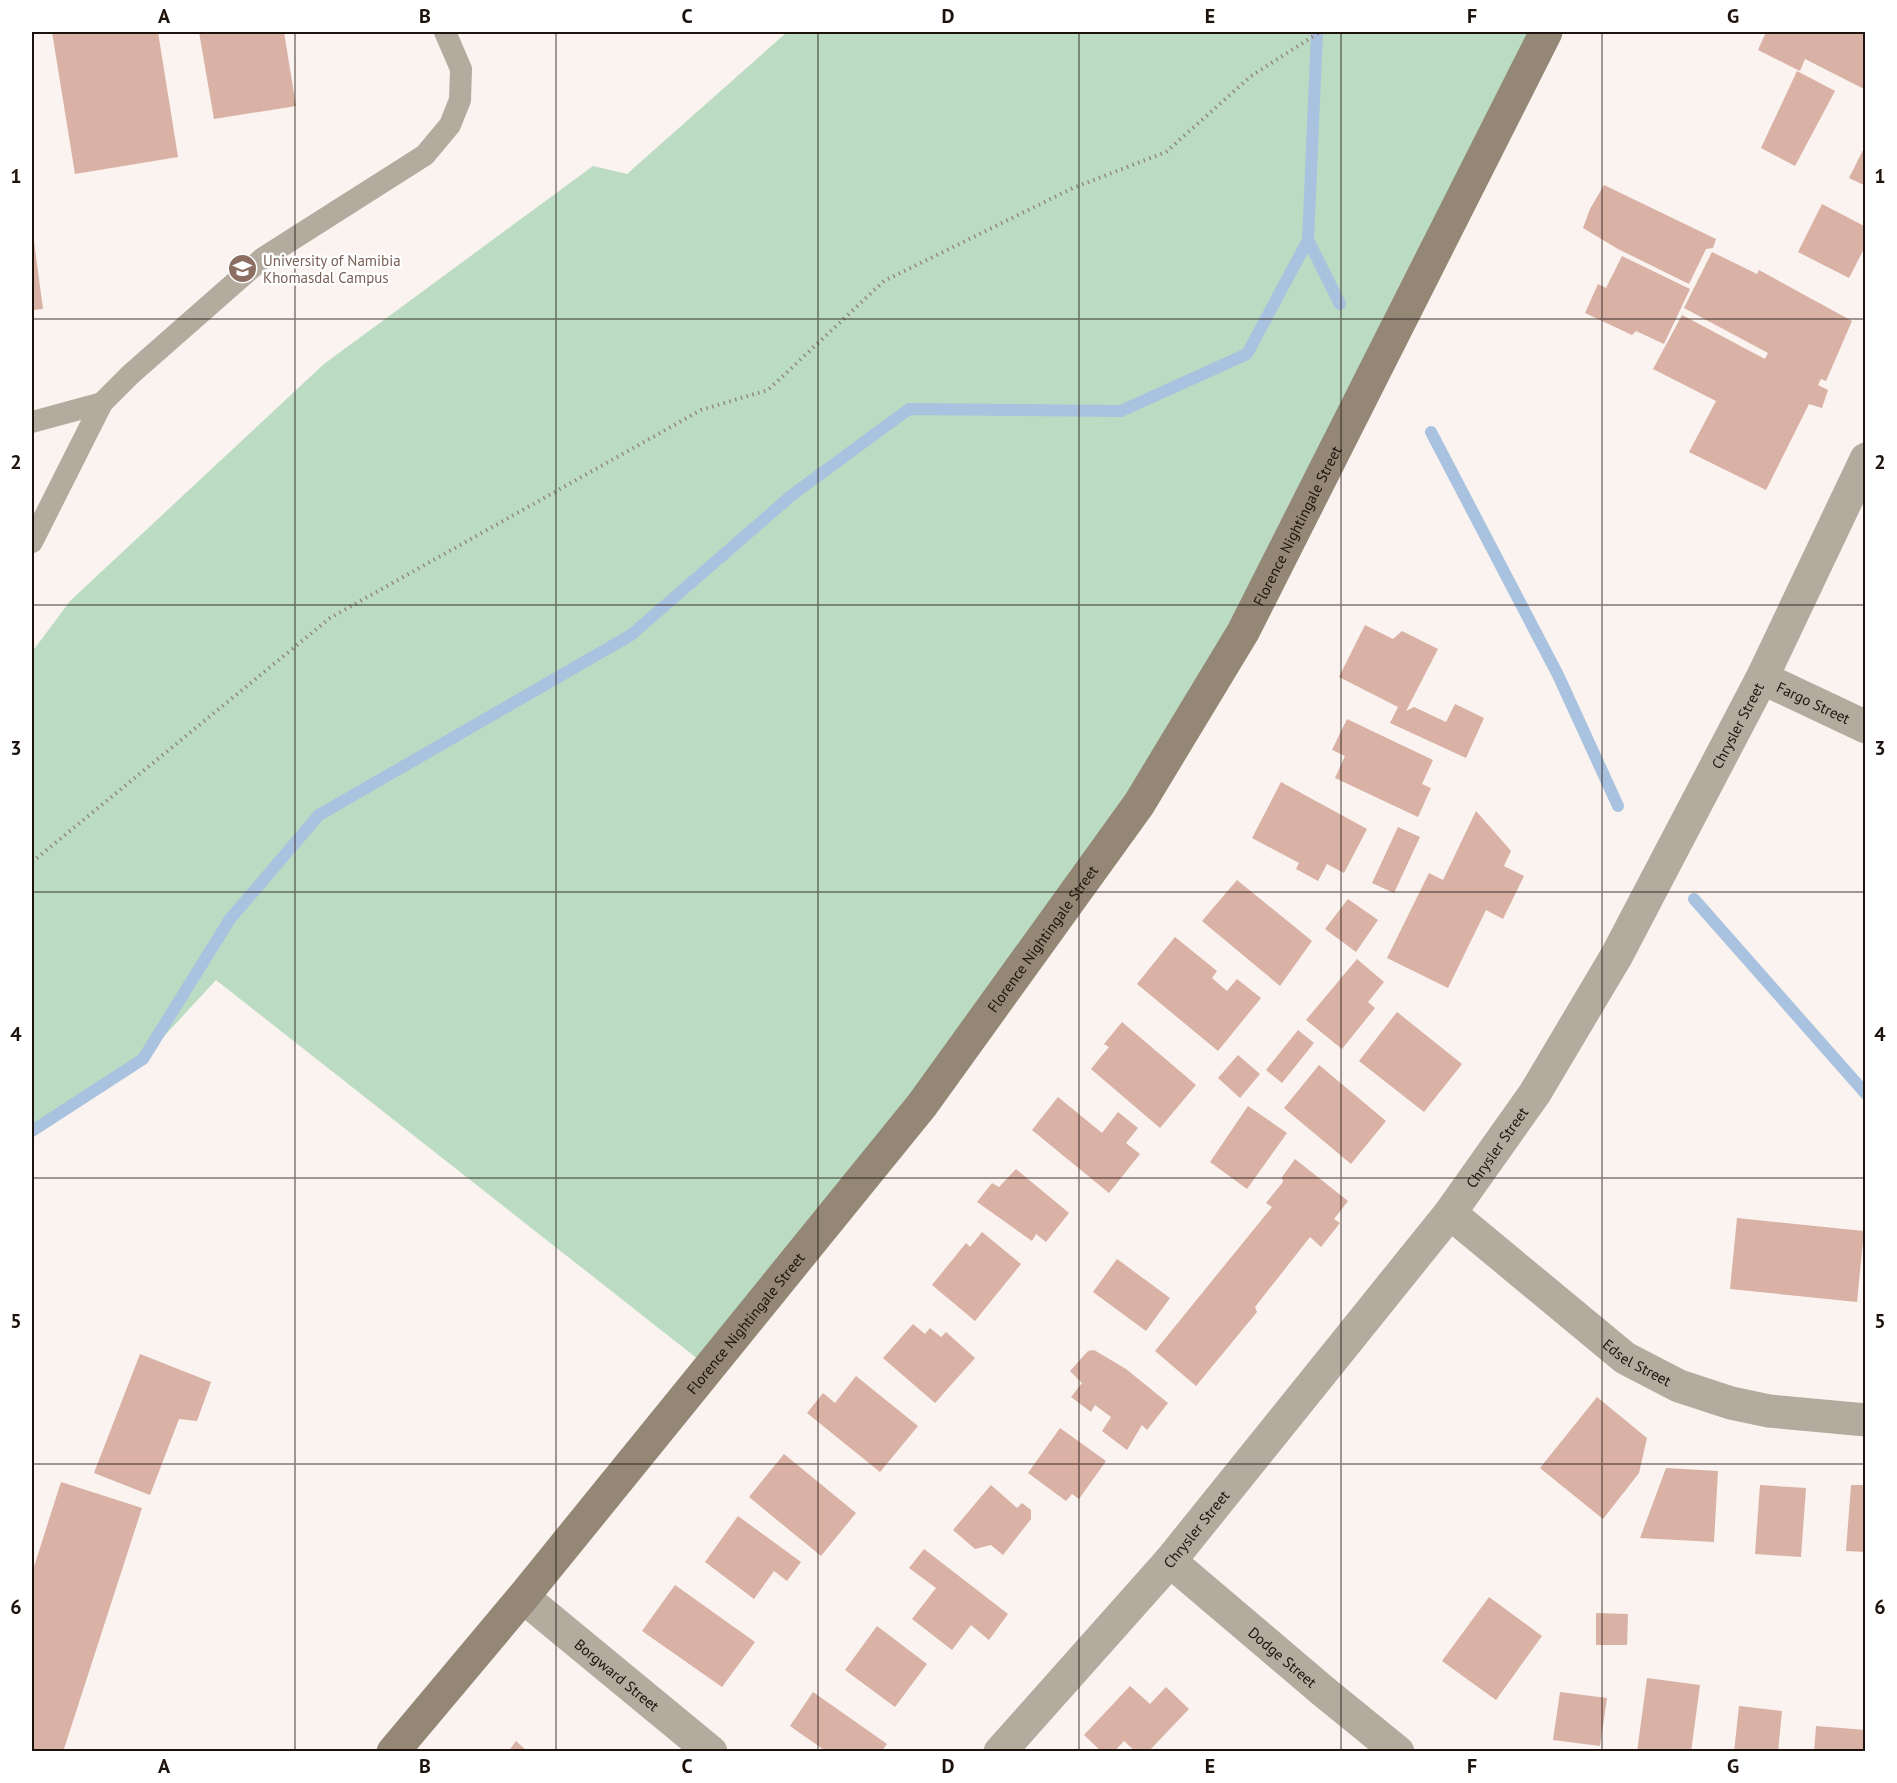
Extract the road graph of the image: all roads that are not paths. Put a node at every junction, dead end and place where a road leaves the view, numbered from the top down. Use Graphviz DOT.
graph roads {
  1 [pos="445,32"];
  2 [pos="1546,32"];
  3 [pos="102,404"];
  4 [pos="32,422"];
  5 [pos="1866,459"];
  6 [pos="32,542"];
  7 [pos="1762,678"];
  8 [pos="1866,727"];
  9 [pos="1450,1213"];
  10 [pos="1866,1420"];
  11 [pos="1170,1561"];
  12 [pos="523,1597"];
  13 [pos="393,1752"];
  14 [pos="711,1752"];
  15 [pos="1000,1752"];
  16 [pos="1398,1752"];
  1 -- 3 [label="lane"];
  2 -- 12 [label="main road, Florence Nightingale Street"];
  3 -- 4 [label="lane"];
  3 -- 6 [label="lane"];
  5 -- 7 [label="street, Chrysler Street"];
  7 -- 8 [label="street, Fargo Street"];
  7 -- 9 [label="street, Chrysler Street"];
  9 -- 10 [label="street, Edsel Street"];
  9 -- 11 [label="street, Chrysler Street"];
  11 -- 15 [label="street, Chrysler Street"];
  11 -- 16 [label="street, Dodge Street"];
  12 -- 13 [label="main road, Florence Nightingale Street"];
  12 -- 14 [label="street, Borgward Street"];
}
